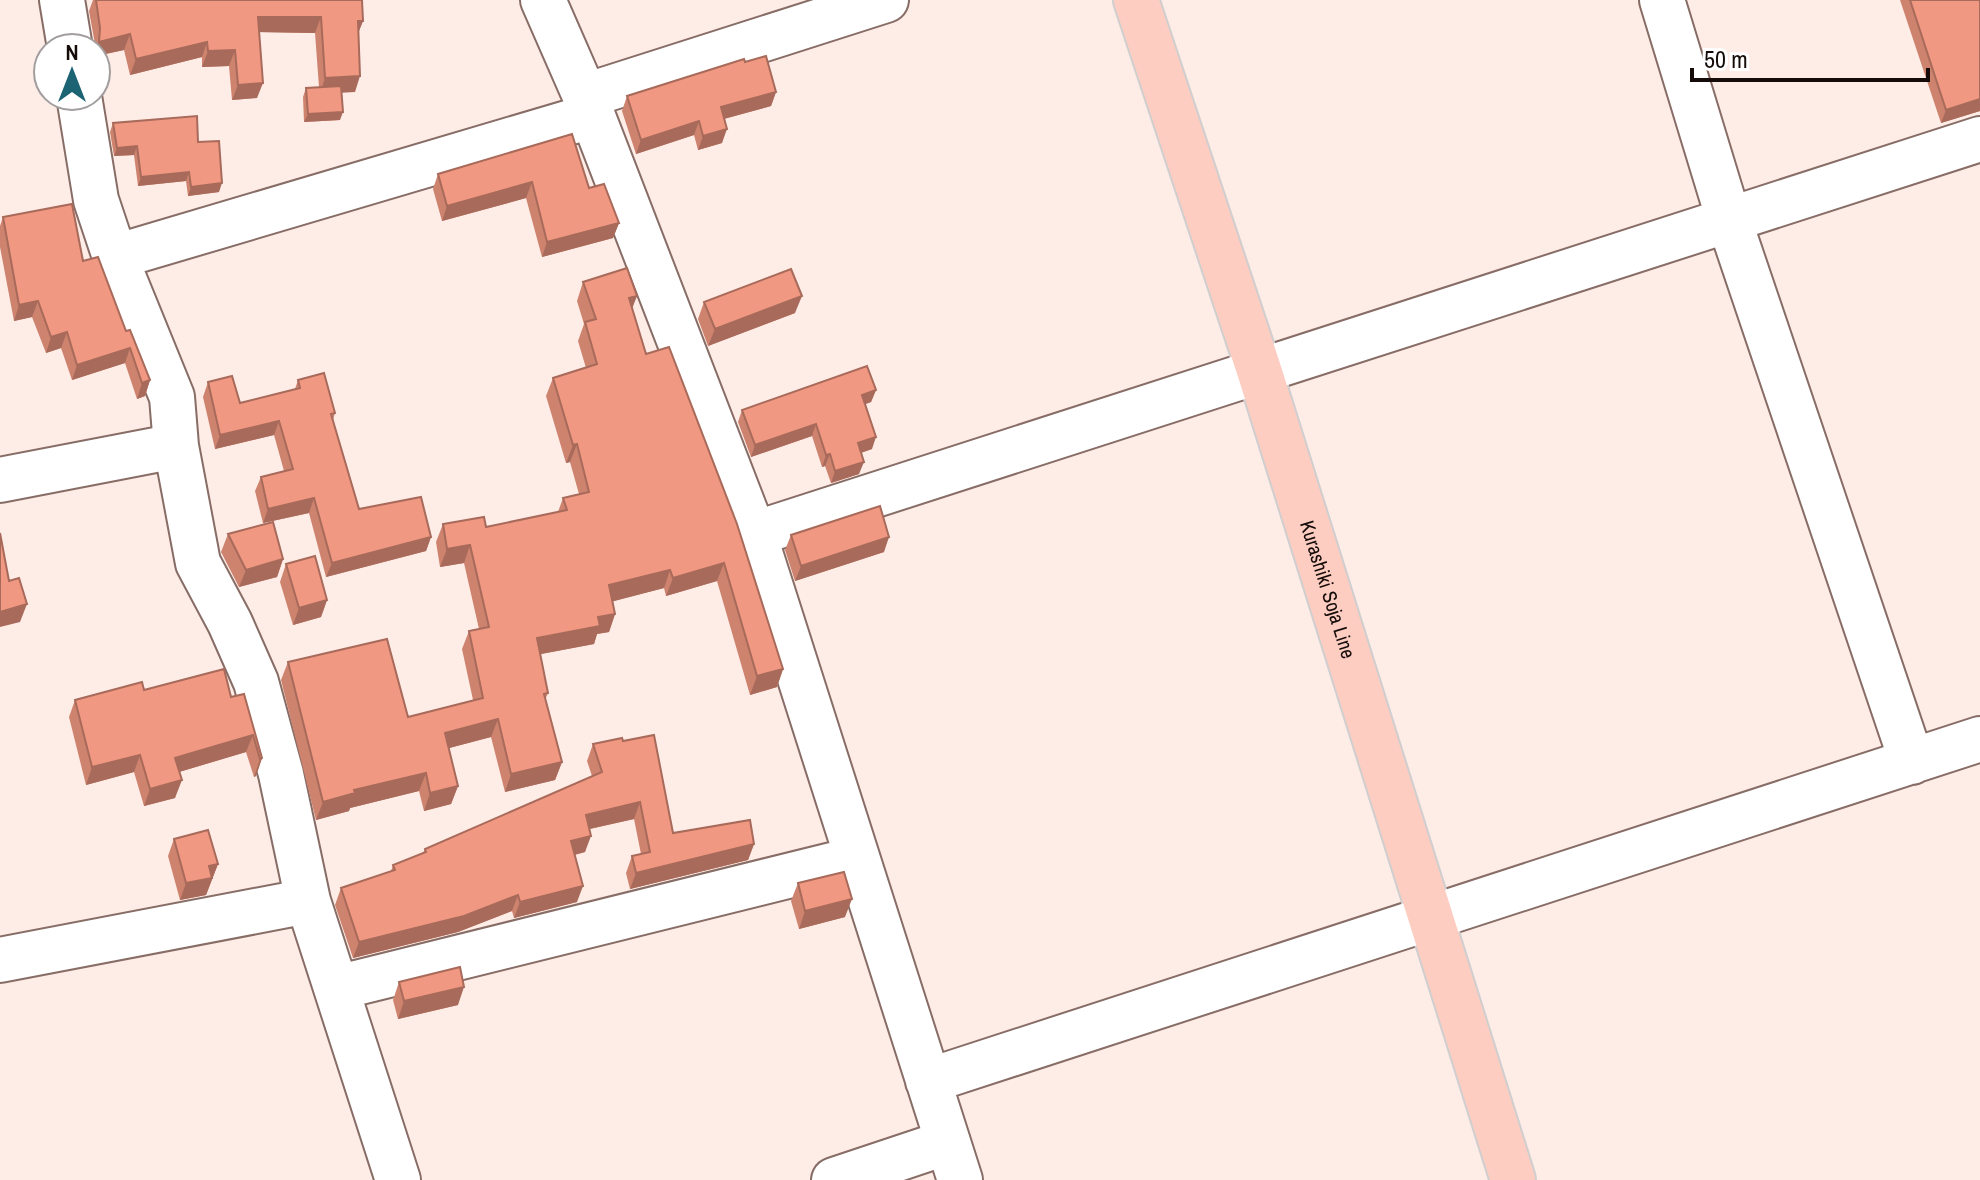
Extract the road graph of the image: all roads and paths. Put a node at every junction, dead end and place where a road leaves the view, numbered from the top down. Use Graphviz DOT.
graph roads {
  1 [pos="62,0"];
  2 [pos="543,0"];
  3 [pos="886,0"];
  4 [pos="1136,0"];
  5 [pos="1662,0"];
  6 [pos="67,32"];
  7 [pos="588,106"];
  8 [pos="82,112"];
  9 [pos="1980,139"];
  10 [pos="1729,220"];
  11 [pos="115,257"];
  12 [pos="1259,370"];
  13 [pos="176,446"];
  14 [pos="0,480"];
  15 [pos="754,534"];
  16 [pos="1980,739"];
  17 [pos="1912,762"];
  18 [pos="856,859"];
  19 [pos="308,901"];
  20 [pos="1431,918"];
  21 [pos="0,960"];
  22 [pos="336,988"];
  23 [pos="928,1081"];
  24 [pos="954,1161"];
  25 [pos="398,1180"];
  26 [pos="834,1180"];
  27 [pos="1513,1180"];
  1 -- 6 [label="street"];
  2 -- 7 [label="street"];
  3 -- 7 [label="street"];
  4 -- 12 [label="main road, Kurashiki Soja Line"];
  5 -- 10 [label="street"];
  7 -- 11 [label="street"];
  7 -- 15 [label="street"];
  8 -- 11 [label="street"];
  9 -- 10 [label="street"];
  10 -- 12 [label="street"];
  10 -- 17 [label="street"];
  11 -- 13 [label="street"];
  12 -- 15 [label="street"];
  12 -- 20 [label="main road, Kurashiki Soja Line"];
  13 -- 14 [label="street"];
  13 -- 19 [label="street"];
  15 -- 18 [label="street"];
  16 -- 17 [label="street"];
  17 -- 20 [label="street"];
  18 -- 22 [label="street"];
  18 -- 23 [label="street"];
  19 -- 21 [label="street"];
  19 -- 22 [label="street"];
  20 -- 23 [label="street"];
  20 -- 27 [label="main road, Kurashiki Soja Line"];
  22 -- 25 [label="street"];
  23 -- 24 [label="street"];
  24 -- 26 [label="street"];
}
